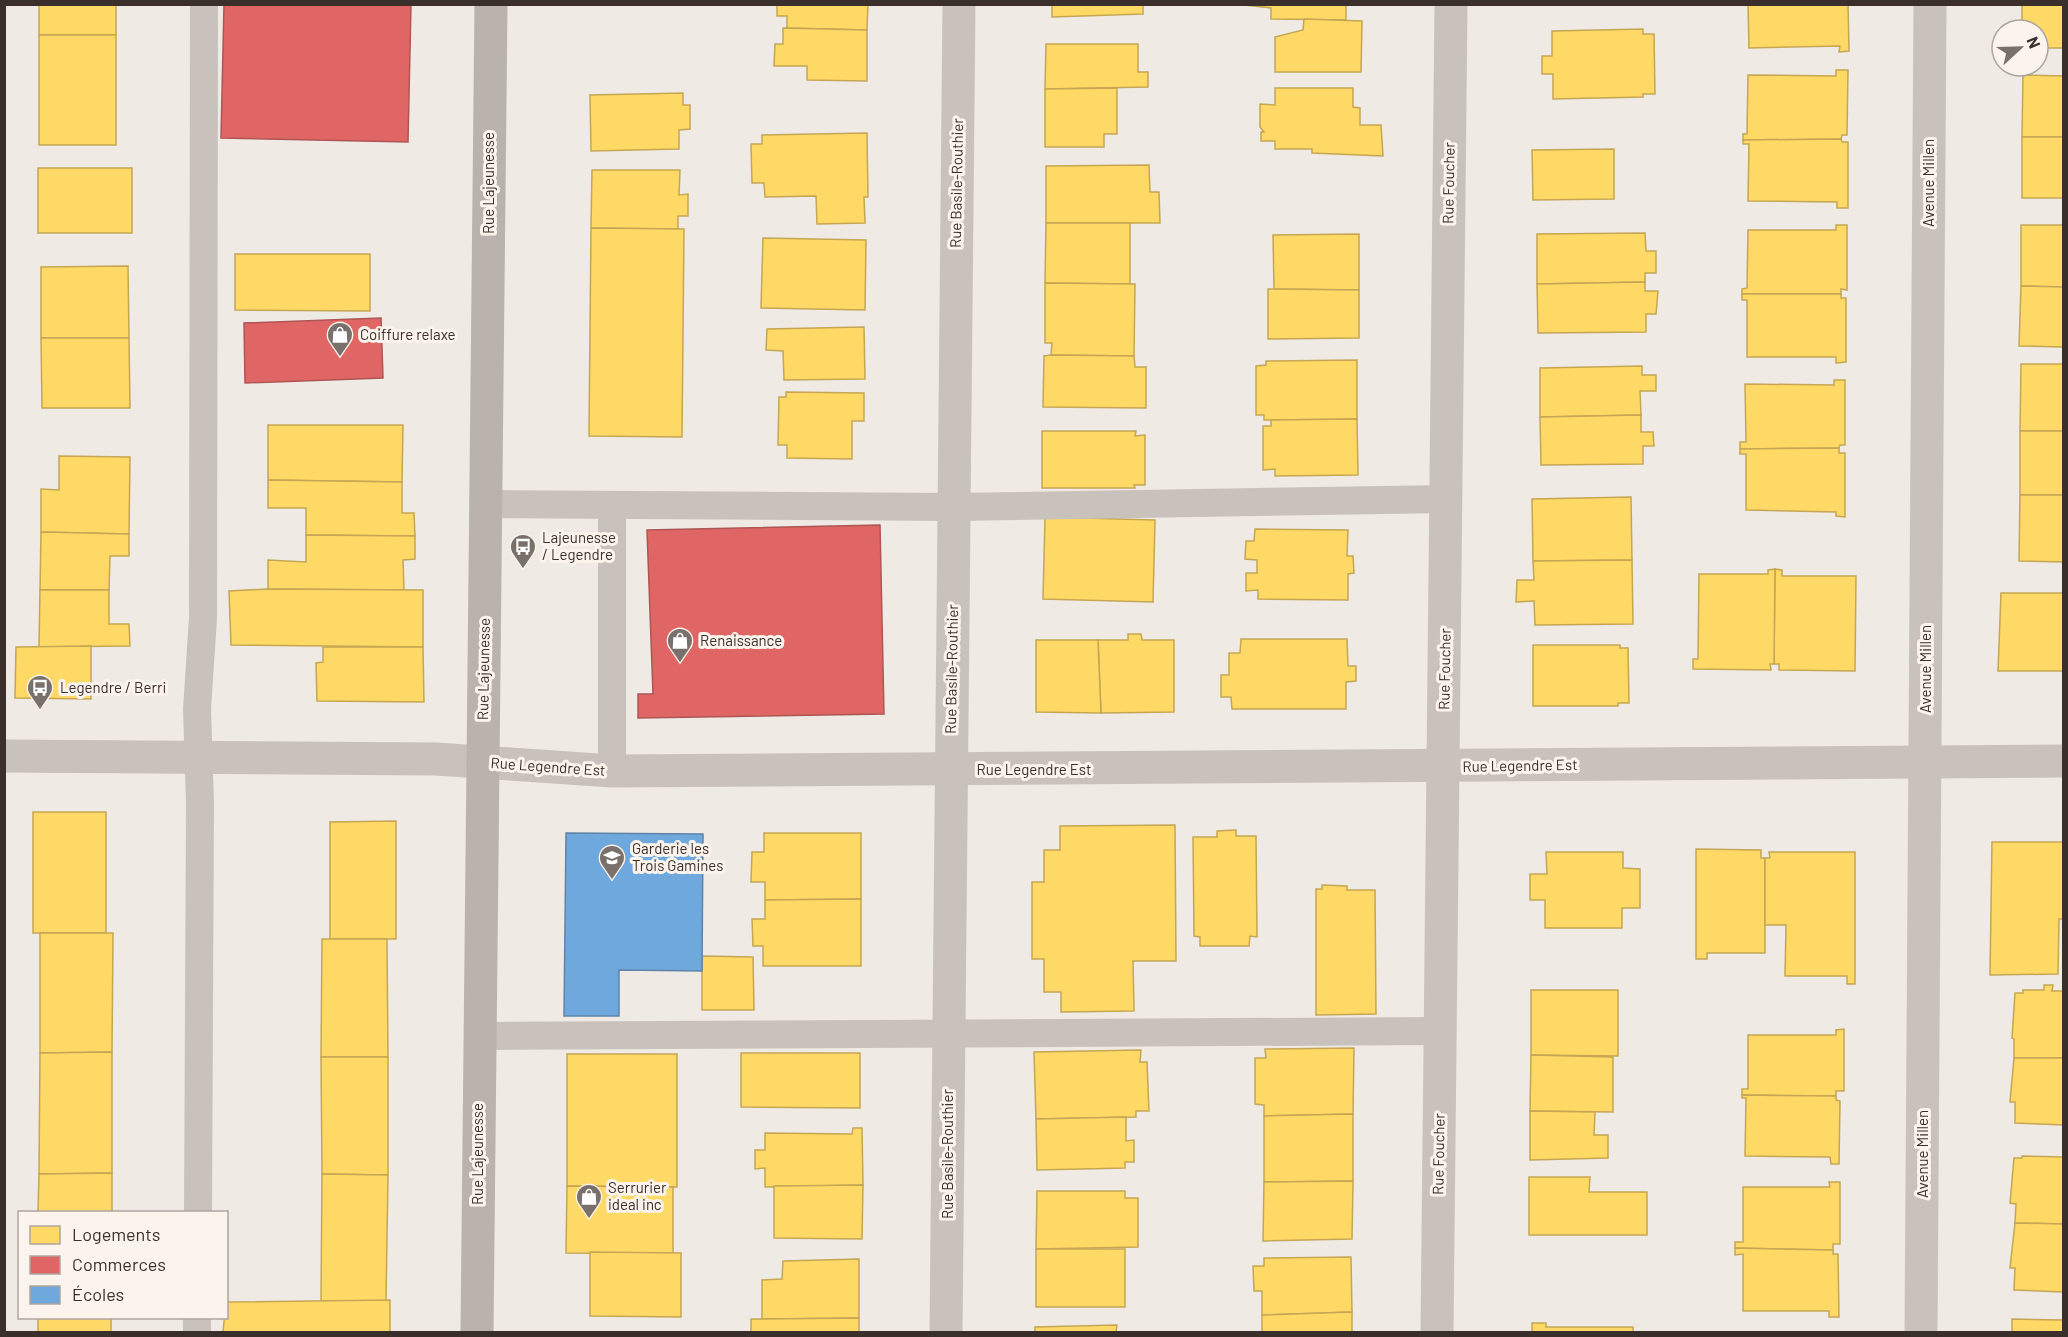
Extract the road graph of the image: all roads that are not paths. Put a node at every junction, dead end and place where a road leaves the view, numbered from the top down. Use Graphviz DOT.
graph roads {
  1 [pos="204,4"];
  2 [pos="491,4"];
  3 [pos="959,4"];
  4 [pos="1451,4"];
  5 [pos="1930,4"];
  6 [pos="1446,498"];
  7 [pos="487,504"];
  8 [pos="612,505"];
  9 [pos="954,507"];
  10 [pos="4,756"];
  11 [pos="199,757"];
  12 [pos="1925,761"];
  13 [pos="2064,761"];
  14 [pos="483,762"];
  15 [pos="1443,767"];
  16 [pos="951,770"];
  17 [pos="612,771"];
  18 [pos="1440,1031"];
  19 [pos="949,1032"];
  20 [pos="478,1036"];
  21 [pos="198,1211"];
  22 [pos="477,1332"];
  23 [pos="946,1332"];
  24 [pos="1437,1332"];
  25 [pos="1921,1332"];
  1 -- 11 [label="lane"];
  2 -- 7 [label="main road, Rue Lajeunesse"];
  3 -- 9 [label="street, Rue Basile-Routhier"];
  4 -- 6 [label="street, Rue Foucher"];
  5 -- 12 [label="street, Avenue Millen"];
  6 -- 9 [label="lane"];
  6 -- 15 [label="street, Rue Foucher"];
  7 -- 8 [label="lane"];
  7 -- 14 [label="main road, Rue Lajeunesse"];
  8 -- 9 [label="lane"];
  8 -- 17 [label="lane"];
  9 -- 16 [label="street, Rue Basile-Routhier"];
  10 -- 11 [label="street, Rue Legendre Est"];
  11 -- 14 [label="street, Rue Legendre Est"];
  11 -- 21 [label="lane"];
  12 -- 13 [label="street, Rue Legendre Est"];
  12 -- 15 [label="street, Rue Legendre Est"];
  12 -- 25 [label="street, Avenue Millen"];
  14 -- 17 [label="street, Rue Legendre Est"];
  14 -- 20 [label="main road, Rue Lajeunesse"];
  15 -- 16 [label="street, Rue Legendre Est"];
  15 -- 18 [label="street, Rue Foucher"];
  16 -- 17 [label="street, Rue Legendre Est"];
  16 -- 19 [label="street, Rue Basile-Routhier"];
  18 -- 19 [label="lane"];
  18 -- 24 [label="street, Rue Foucher"];
  19 -- 20 [label="lane"];
  19 -- 23 [label="street, Rue Basile-Routhier"];
  20 -- 22 [label="main road, Rue Lajeunesse"];
}
